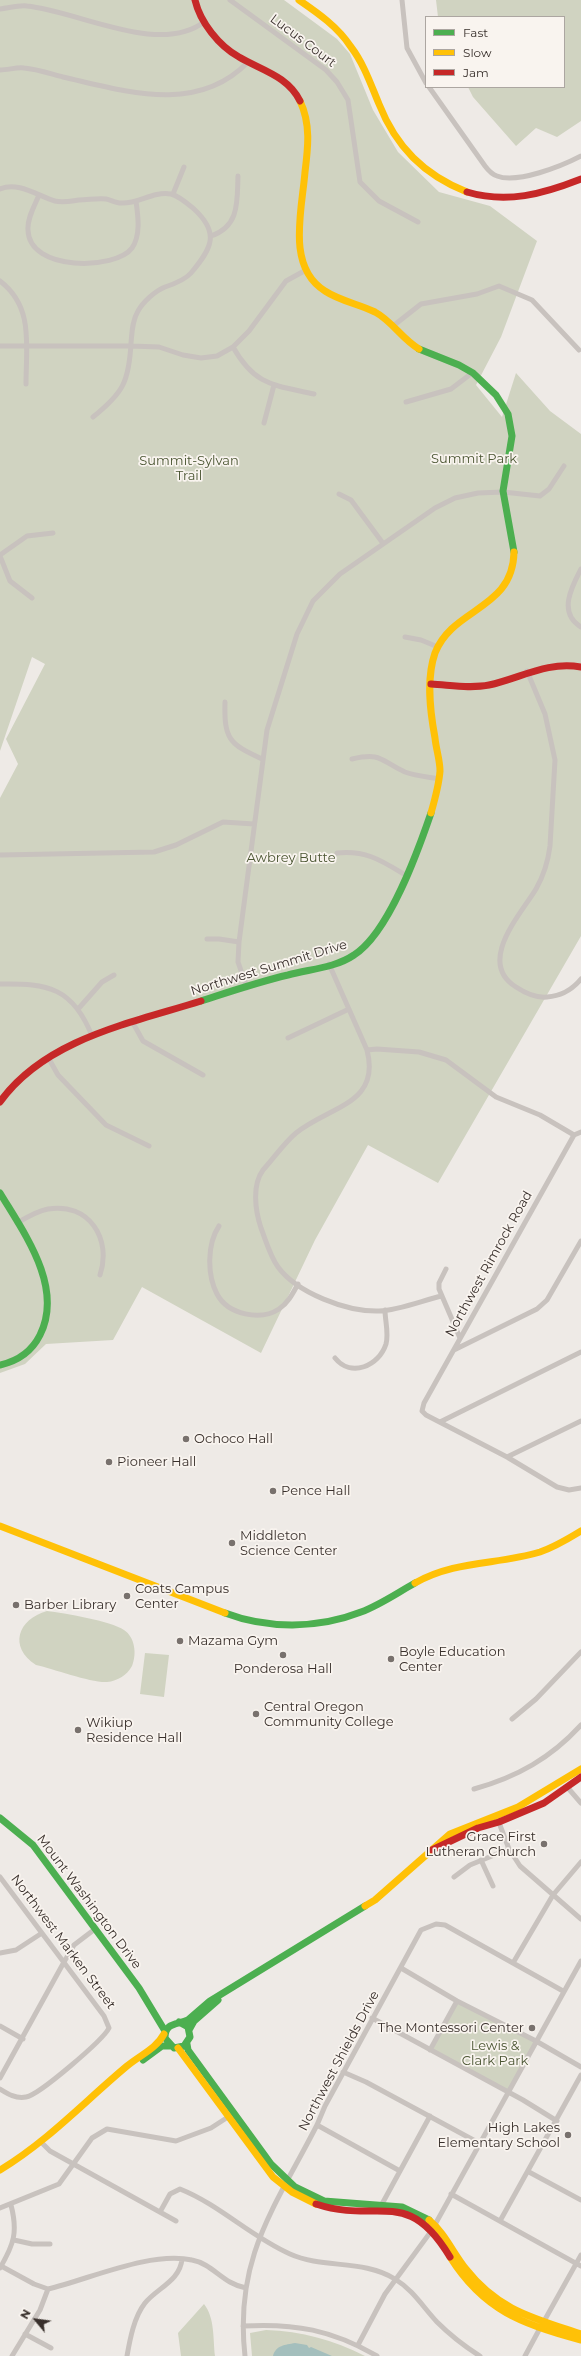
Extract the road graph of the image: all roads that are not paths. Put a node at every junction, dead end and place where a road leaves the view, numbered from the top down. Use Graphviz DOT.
graph roads {
  1 [pos="195,0"];
  2 [pos="230,0"];
  3 [pos="299,0"];
  4 [pos="402,0"];
  5 [pos="0,9"];
  6 [pos="204,22"];
  7 [pos="248,62"];
  8 [pos="0,70"];
  9 [pos="425,81"];
  10 [pos="430,88"];
  11 [pos="581,156"];
  12 [pos="184,167"];
  13 [pos="238,176"];
  14 [pos="581,179"];
  15 [pos="0,188"];
  16 [pos="173,194"];
  17 [pos="39,195"];
  18 [pos="136,201"];
  19 [pos="418,222"];
  20 [pos="211,236"];
  21 [pos="306,270"];
  22 [pos="0,281"];
  23 [pos="393,326"];
  24 [pos="26,345"];
  25 [pos="0,346"];
  26 [pos="131,346"];
  27 [pos="233,347"];
  28 [pos="579,350"];
  29 [pos="472,373"];
  30 [pos="26,384"];
  31 [pos="274,385"];
  32 [pos="314,394"];
  33 [pos="406,402"];
  34 [pos="93,418"];
  35 [pos="264,423"];
  36 [pos="564,466"];
  37 [pos="503,492"];
  38 [pos="340,494"];
  39 [pos="53,533"];
  40 [pos="382,542"];
  41 [pos="0,555"];
  42 [pos="581,570"];
  43 [pos="32,598"];
  44 [pos="581,627"];
  45 [pos="404,637"];
  46 [pos="438,647"];
  47 [pos="581,667"];
  48 [pos="526,671"];
  49 [pos="431,684"];
  50 [pos="225,702"];
  51 [pos="262,759"];
  52 [pos="352,759"];
  53 [pos="440,779"];
  54 [pos="254,824"];
  55 [pos="337,853"];
  56 [pos="0,855"];
  57 [pos="407,876"];
  58 [pos="207,939"];
  59 [pos="238,942"];
  60 [pos="329,964"];
  61 [pos="114,975"];
  62 [pos="581,979"];
  63 [pos="0,984"];
  64 [pos="246,988"];
  65 [pos="79,1008"];
  66 [pos="348,1009"];
  67 [pos="133,1023"];
  68 [pos="92,1036"];
  69 [pos="288,1038"];
  70 [pos="367,1050"];
  71 [pos="49,1059"];
  72 [pos="203,1075"];
  73 [pos="0,1102"];
  74 [pos="581,1132"];
  75 [pos="574,1134"];
  76 [pos="149,1146"];
  77 [pos="0,1193"];
  78 [pos="17,1222"];
  79 [pos="219,1226"];
  80 [pos="581,1241"];
  81 [pos="446,1269"];
  82 [pos="100,1275"];
  83 [pos="298,1284"];
  84 [pos="441,1296"];
  85 [pos="384,1310"];
  86 [pos="460,1338"];
  87 [pos="454,1350"];
  88 [pos="581,1352"];
  89 [pos="335,1358"];
  90 [pos="0,1365"];
  91 [pos="581,1421"];
  92 [pos="440,1422"];
  93 [pos="507,1457"];
  94 [pos="581,1488"];
  95 [pos="0,1526"];
  96 [pos="581,1531"];
  97 [pos="581,1652"];
  98 [pos="512,1719"];
  99 [pos="581,1725"];
  100 [pos="581,1768"];
  101 [pos="581,1777"];
  102 [pos="568,1788"];
  103 [pos="474,1789"];
  104 [pos="581,1803"];
  105 [pos="0,1818"];
  106 [pos="498,1819"];
  107 [pos="509,1849"];
  108 [pos="481,1860"];
  109 [pos="581,1862"];
  110 [pos="0,1877"];
  111 [pos="454,1877"];
  112 [pos="493,1886"];
  113 [pos="554,1895"];
  114 [pos="581,1919"];
  115 [pos="95,1928"];
  116 [pos="42,1933"];
  117 [pos="0,1953"];
  118 [pos="581,1961"];
  119 [pos="64,1962"];
  120 [pos="513,1963"];
  121 [pos="401,1968"];
  122 [pos="139,1988"];
  123 [pos="563,1991"];
  124 [pos="226,1992"];
  125 [pos="457,2001"];
  126 [pos="372,2018"];
  127 [pos="176,2023"];
  128 [pos="0,2026"];
  129 [pos="189,2030"];
  130 [pos="165,2032"];
  131 [pos="23,2039"];
  132 [pos="536,2041"];
  133 [pos="187,2044"];
  134 [pos="170,2046"];
  135 [pos="178,2048"];
  136 [pos="430,2050"];
  137 [pos="581,2067"];
  138 [pos="343,2072"];
  139 [pos="119,2074"];
  140 [pos="581,2075"];
  141 [pos="0,2078"];
  142 [pos="0,2089"];
  143 [pos="507,2093"];
  144 [pos="430,2116"];
  145 [pos="228,2117"];
  146 [pos="557,2121"];
  147 [pos="317,2125"];
  148 [pos="40,2141"];
  149 [pos="479,2143"];
  150 [pos="73,2164"];
  151 [pos="0,2170"];
  152 [pos="400,2171"];
  153 [pos="528,2172"];
  154 [pos="285,2184"];
  155 [pos="451,2194"];
  156 [pos="581,2200"];
  157 [pos="382,2204"];
  158 [pos="11,2205"];
  159 [pos="0,2208"];
  160 [pos="160,2212"];
  161 [pos="176,2221"];
  162 [pos="500,2222"];
  163 [pos="433,2227"];
  164 [pos="258,2238"];
  165 [pos="14,2240"];
  166 [pos="50,2244"];
  167 [pos="581,2255"];
  168 [pos="182,2259"];
  169 [pos="579,2265"];
  170 [pos="0,2267"];
  171 [pos="395,2279"];
  172 [pos="48,2288"];
  173 [pos="246,2288"];
  174 [pos="243,2326"];
  175 [pos="541,2327"];
  176 [pos="25,2334"];
  177 [pos="581,2334"];
  178 [pos="581,2340"];
  179 [pos="358,2346"];
  180 [pos="51,2348"];
  181 [pos="12,2356"];
  182 [pos="127,2356"];
  183 [pos="245,2356"];
  184 [pos="377,2356"];
  185 [pos="480,2356"];
  186 [pos="525,2356"];
  1 -- 6 [label="street, Northwest Summit Drive"];
  2 -- 19 [label="street, Lucus Court"];
  3 -- 14 [label="street"];
  4 -- 9 [label="street"];
  5 -- 6 [label="street"];
  6 -- 7 [label="street, Northwest Summit Drive"];
  7 -- 8 [label="street"];
  7 -- 21 [label="street, Northwest Summit Drive"];
  10 -- 11 [label="street"];
  12 -- 16 [label="street"];
  13 -- 20 [label="street"];
  15 -- 17 [label="street"];
  16 -- 18 [label="street"];
  16 -- 20 [label="street"];
  17 -- 18 [label="street"];
  17 -- 18 [label="street"];
  20 -- 26 [label="street"];
  21 -- 23 [label="street, Northwest Summit Drive"];
  21 -- 27 [label="street"];
  22 -- 24 [label="street"];
  23 -- 28 [label="street"];
  23 -- 29 [label="street, Northwest Summit Drive"];
  24 -- 25 [label="street"];
  24 -- 26 [label="street"];
  24 -- 30 [label="street"];
  26 -- 27 [label="street"];
  26 -- 34 [label="street"];
  27 -- 31 [label="street"];
  29 -- 33 [label="street"];
  29 -- 37 [label="street, Northwest Summit Drive"];
  31 -- 32 [label="street"];
  31 -- 35 [label="street"];
  36 -- 37 [label="street"];
  37 -- 40 [label="street"];
  37 -- 46 [label="street, Northwest Summit Drive"];
  38 -- 40 [label="street"];
  39 -- 41 [label="street"];
  40 -- 51 [label="street"];
  41 -- 43 [label="street"];
  42 -- 44 [label="street"];
  45 -- 46 [label="street"];
  46 -- 49 [label="street, Northwest Summit Drive"];
  47 -- 48 [label="street"];
  48 -- 49 [label="street"];
  48 -- 62 [label="street"];
  49 -- 53 [label="street, Northwest Summit Drive"];
  50 -- 51 [label="street"];
  51 -- 54 [label="street"];
  52 -- 53 [label="street"];
  53 -- 57 [label="street, Northwest Summit Drive"];
  54 -- 56 [label="street"];
  54 -- 59 [label="street"];
  55 -- 57 [label="street"];
  57 -- 60 [label="street, Northwest Summit Drive"];
  58 -- 59 [label="street"];
  59 -- 64 [label="street"];
  60 -- 64 [label="street, Northwest Summit Drive"];
  60 -- 66 [label="street"];
  61 -- 65 [label="street"];
  63 -- 65 [label="street"];
  64 -- 67 [label="street, Northwest Summit Drive"];
  65 -- 68 [label="street"];
  66 -- 69 [label="street"];
  66 -- 70 [label="street"];
  67 -- 68 [label="street, Northwest Summit Drive"];
  67 -- 72 [label="street"];
  68 -- 71 [label="street, Northwest Summit Drive"];
  70 -- 75 [label="street"];
  70 -- 83 [label="street"];
  71 -- 73 [label="street, Northwest Summit Drive"];
  71 -- 76 [label="street"];
  74 -- 75 [label="street"];
  75 -- 86 [label="street, Northwest Rimrock Road"];
  77 -- 78 [label="street"];
  78 -- 82 [label="street"];
  78 -- 90 [label="street"];
  79 -- 83 [label="street"];
  80 -- 87 [label="street"];
  81 -- 84 [label="street"];
  83 -- 85 [label="street"];
  84 -- 85 [label="street"];
  84 -- 86 [label="street"];
  85 -- 89 [label="street"];
  86 -- 87 [label="street, Northwest Rimrock Road"];
  87 -- 92 [label="street, Northwest Rimrock Road"];
  88 -- 92 [label="street"];
  91 -- 93 [label="street"];
  92 -- 93 [label="street"];
  93 -- 94 [label="street"];
  95 -- 96 [label="street"];
  97 -- 98 [label="street"];
  99 -- 103 [label="street"];
  100 -- 106 [label="street"];
  101 -- 102 [label="street"];
  102 -- 104 [label="street"];
  102 -- 106 [label="street"];
  105 -- 115 [label="street, Mount Washington Drive"];
  106 -- 107 [label="street"];
  106 -- 124 [label="street"];
  107 -- 108 [label="street"];
  107 -- 113 [label="street"];
  108 -- 111 [label="street"];
  108 -- 112 [label="street"];
  109 -- 113 [label="street"];
  110 -- 116 [label="street, Northwest Marken Street"];
  113 -- 114 [label="street"];
  113 -- 120 [label="street"];
  115 -- 119 [label="street"];
  115 -- 122 [label="street, Mount Washington Drive"];
  116 -- 117 [label="street"];
  116 -- 119 [label="street, Northwest Marken Street"];
  118 -- 123 [label="street"];
  119 -- 131 [label="street"];
  119 -- 142 [label="street, Northwest Marken Street"];
  120 -- 121 [label="street, Northwest Shields Drive"];
  120 -- 123 [label="street, Northwest Shields Drive"];
  121 -- 125 [label="street"];
  121 -- 126 [label="street, Northwest Shields Drive"];
  122 -- 127 [label="street, Mount Washington Drive"];
  122 -- 130 [label="street, Mount Washington Drive"];
  123 -- 132 [label="street"];
  124 -- 127 [label="street"];
  124 -- 129 [label="street"];
  125 -- 132 [label="street"];
  125 -- 136 [label="street"];
  126 -- 136 [label="street"];
  126 -- 138 [label="street, Northwest Shields Drive"];
  127 -- 129 [label="street"];
  127 -- 130 [label="street"];
  128 -- 131 [label="street"];
  129 -- 133 [label="street"];
  130 -- 134 [label="street"];
  130 -- 139 [label="street"];
  131 -- 141 [label="street"];
  132 -- 137 [label="street"];
  132 -- 143 [label="street"];
  133 -- 135 [label="street"];
  133 -- 154 [label="street"];
  134 -- 135 [label="street"];
  134 -- 139 [label="street"];
  135 -- 145 [label="street"];
  136 -- 143 [label="street"];
  138 -- 144 [label="street"];
  138 -- 147 [label="street, Northwest Shields Drive"];
  139 -- 148 [label="street"];
  140 -- 146 [label="street"];
  143 -- 146 [label="street"];
  143 -- 149 [label="street"];
  144 -- 149 [label="street"];
  144 -- 152 [label="street"];
  145 -- 150 [label="street"];
  145 -- 154 [label="street"];
  146 -- 153 [label="street"];
  147 -- 152 [label="street"];
  147 -- 154 [label="street, Northwest Shields Drive"];
  148 -- 150 [label="street"];
  148 -- 151 [label="street"];
  149 -- 155 [label="street"];
  150 -- 158 [label="street"];
  150 -- 160 [label="street"];
  152 -- 157 [label="street"];
  153 -- 156 [label="street"];
  153 -- 162 [label="street"];
  154 -- 157 [label="street"];
  154 -- 163 [label="street"];
  154 -- 164 [label="street, Northwest Shields Drive"];
  155 -- 162 [label="street"];
  155 -- 163 [label="street"];
  157 -- 163 [label="street"];
  158 -- 159 [label="street"];
  158 -- 165 [label="street"];
  160 -- 161 [label="street"];
  160 -- 164 [label="street"];
  162 -- 169 [label="street"];
  163 -- 171 [label="street"];
  163 -- 175 [label="street"];
  164 -- 171 [label="street"];
  164 -- 173 [label="street, Northwest Shields Drive"];
  165 -- 166 [label="street"];
  165 -- 170 [label="street"];
  167 -- 169 [label="street"];
  168 -- 172 [label="street"];
  168 -- 173 [label="street"];
  168 -- 182 [label="street"];
  169 -- 175 [label="street"];
  170 -- 172 [label="street"];
  171 -- 179 [label="street"];
  171 -- 185 [label="street"];
  172 -- 176 [label="street"];
  173 -- 174 [label="street, Northwest Shields Drive"];
  174 -- 179 [label="street"];
  174 -- 183 [label="street, Northwest Shields Drive"];
  175 -- 177 [label="street"];
  175 -- 178 [label="street"];
  175 -- 186 [label="street"];
  176 -- 180 [label="street"];
  176 -- 181 [label="street"];
  179 -- 184 [label="street"];
}
